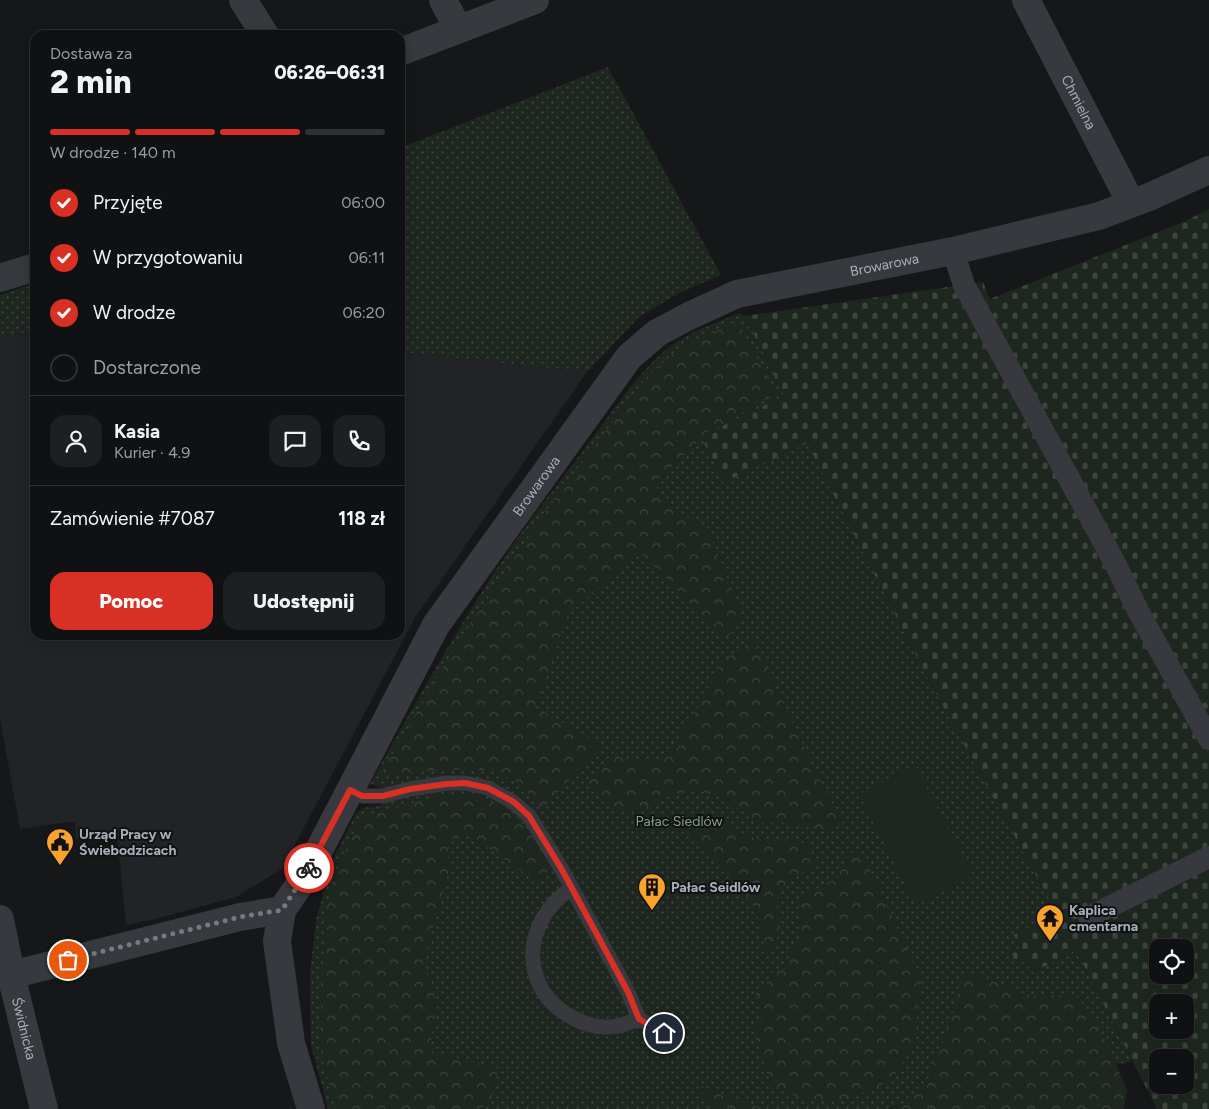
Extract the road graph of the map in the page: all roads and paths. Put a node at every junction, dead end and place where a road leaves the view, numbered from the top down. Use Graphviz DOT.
graph roads {
  1 [pos="243,0"];
  2 [pos="443,0"];
  3 [pos="535,0"];
  4 [pos="1026,0"];
  5 [pos="262,30"];
  6 [pos="458,30"];
  7 [pos="405,50"];
  8 [pos="1209,170"];
  9 [pos="1131,203"];
  10 [pos="953,251"];
  11 [pos="30,269"];
  12 [pos="0,278"];
  13 [pos="1209,739"];
  14 [pos="350,790"];
  15 [pos="1209,857"];
  16 [pos="572,888"];
  17 [pos="282,910"];
  18 [pos="1090,917"];
  19 [pos="0,918"];
  20 [pos="11,975"];
  21 [pos="639,1019"];
  22 [pos="673,1039"];
  23 [pos="44,1109"];
  24 [pos="311,1109"];
  1 -- 5 [label="street"];
  2 -- 6 [label="street"];
  3 -- 6 [label="street"];
  4 -- 9 [label="street, Chmielna"];
  6 -- 7 [label="street"];
  8 -- 9 [label="street, Browarowa"];
  9 -- 10 [label="street, Browarowa"];
  10 -- 13 [label="street"];
  10 -- 14 [label="street, Browarowa"];
  11 -- 12 [label="street"];
  14 -- 16 [label="lane"];
  14 -- 17 [label="street, Browarowa"];
  15 -- 18 [label="street"];
  16 -- 21 [label="lane"];
  16 -- 21 [label="lane"];
  17 -- 20 [label="street"];
  17 -- 24 [label="street"];
  19 -- 20 [label="street, Świdnicka"];
  20 -- 23 [label="street, Świdnicka"];
  21 -- 22 [label="lane"];
}
